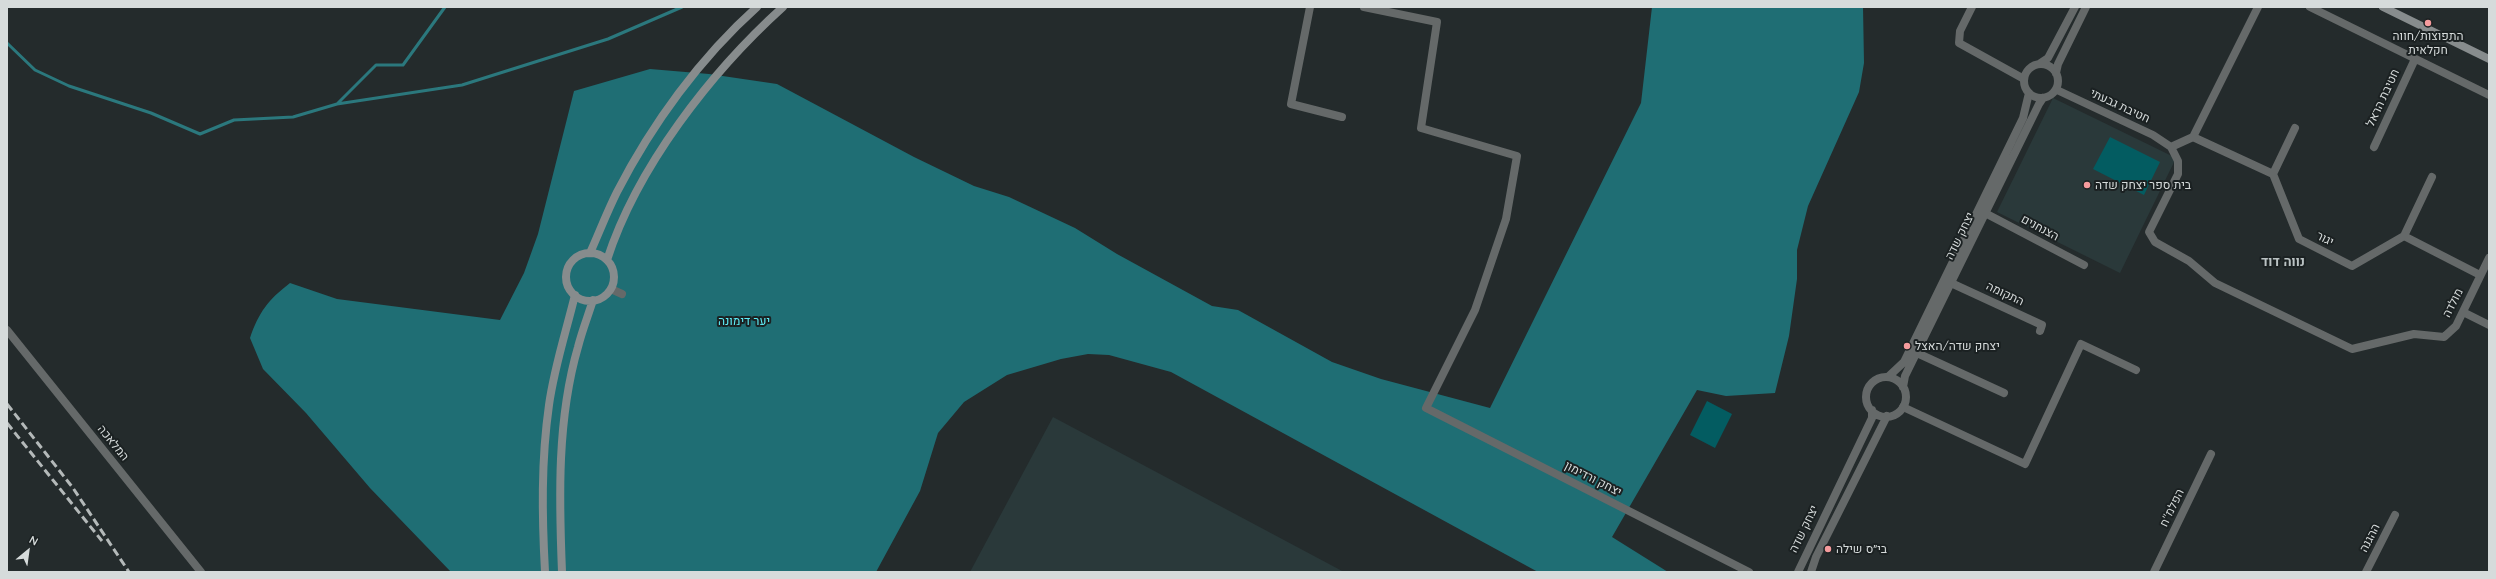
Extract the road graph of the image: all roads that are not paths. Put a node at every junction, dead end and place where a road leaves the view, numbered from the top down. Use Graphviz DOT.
graph roads {
  1 [pos="757,7"];
  2 [pos="783,7"];
  3 [pos="1310,7"];
  4 [pos="1364,7"];
  5 [pos="1972,7"];
  6 [pos="2075,7"];
  7 [pos="2086,7"];
  8 [pos="2258,7"];
  9 [pos="2310,7"];
  10 [pos="2383,7"];
  11 [pos="2489,58"];
  12 [pos="2415,59"];
  13 [pos="2038,64"];
  14 [pos="2056,73"];
  15 [pos="2024,79"];
  16 [pos="2057,90"];
  17 [pos="2029,93"];
  18 [pos="2489,95"];
  19 [pos="2044,98"];
  20 [pos="1342,117"];
  21 [pos="2296,128"];
  22 [pos="2194,137"];
  23 [pos="2374,147"];
  24 [pos="2171,148"];
  25 [pos="2273,174"];
  26 [pos="2432,177"];
  27 [pos="1985,213"];
  28 [pos="2404,236"];
  29 [pos="590,254"];
  30 [pos="2489,258"];
  31 [pos="607,260"];
  32 [pos="2084,265"];
  33 [pos="2480,275"];
  34 [pos="1951,283"];
  35 [pos="611,289"];
  36 [pos="622,294"];
  37 [pos="575,296"];
  38 [pos="593,300"];
  39 [pos="2463,312"];
  40 [pos="2489,325"];
  41 [pos="7,330"];
  42 [pos="2040,331"];
  43 [pos="1917,353"];
  44 [pos="2136,370"];
  45 [pos="1888,377"];
  46 [pos="1903,387"];
  47 [pos="2004,393"];
  48 [pos="1903,407"];
  49 [pos="1872,410"];
  50 [pos="1887,416"];
  51 [pos="2211,454"];
  52 [pos="2396,515"];
  53 [pos="201,572"];
  54 [pos="545,572"];
  55 [pos="562,572"];
  56 [pos="1749,572"];
  57 [pos="1798,572"];
  58 [pos="1811,572"];
  59 [pos="2154,572"];
  60 [pos="2366,572"];
  1 -- 29 [label="main road"];
  2 -- 31 [label="main road"];
  3 -- 20 [label="street"];
  4 -- 56 [label="street, יצחק ורדימון"];
  5 -- 15 [label="street"];
  6 -- 13 [label="street"];
  7 -- 14 [label="street"];
  8 -- 22 [label="street"];
  9 -- 12 [label="street"];
  10 -- 11 [label="main road"];
  12 -- 18 [label="street"];
  12 -- 23 [label="street, חטיבת הראל"];
  13 -- 14 [label="street"];
  13 -- 15 [label="street"];
  14 -- 16 [label="street"];
  15 -- 17 [label="street"];
  16 -- 19 [label="street"];
  16 -- 24 [label="street, חטיבת גבעתי"];
  17 -- 19 [label="street"];
  17 -- 45 [label="street, יצחק שדה"];
  19 -- 27 [label="street, יצחק שדה"];
  21 -- 25 [label="street"];
  22 -- 24 [label="street"];
  22 -- 25 [label="street"];
  24 -- 39 [label="street, מולדה"];
  25 -- 28 [label="street, יגור"];
  26 -- 28 [label="street"];
  27 -- 32 [label="street, הצנחנים"];
  27 -- 34 [label="street, יצחק שדה"];
  28 -- 33 [label="street"];
  29 -- 31 [label="main road"];
  29 -- 37 [label="main road"];
  30 -- 33 [label="street, מולדה"];
  31 -- 35 [label="main road"];
  33 -- 39 [label="street, מולדה"];
  34 -- 42 [label="street, התקומה"];
  34 -- 43 [label="street, יצחק שדה"];
  35 -- 36 [label="street"];
  35 -- 38 [label="main road"];
  37 -- 38 [label="main road"];
  37 -- 54 [label="main road"];
  38 -- 55 [label="main road"];
  39 -- 40 [label="street"];
  41 -- 53 [label="street, המלאכה"];
  43 -- 46 [label="street, יצחק שדה"];
  43 -- 47 [label="street"];
  44 -- 48 [label="street"];
  45 -- 46 [label="street"];
  45 -- 49 [label="street"];
  46 -- 48 [label="street"];
  48 -- 50 [label="street"];
  49 -- 50 [label="street"];
  49 -- 57 [label="street, יצחק שדה"];
  50 -- 58 [label="street, יצחק שדה"];
  51 -- 59 [label="street, הפלמ\"ח"];
  52 -- 60 [label="street, ההגנה"];
}
